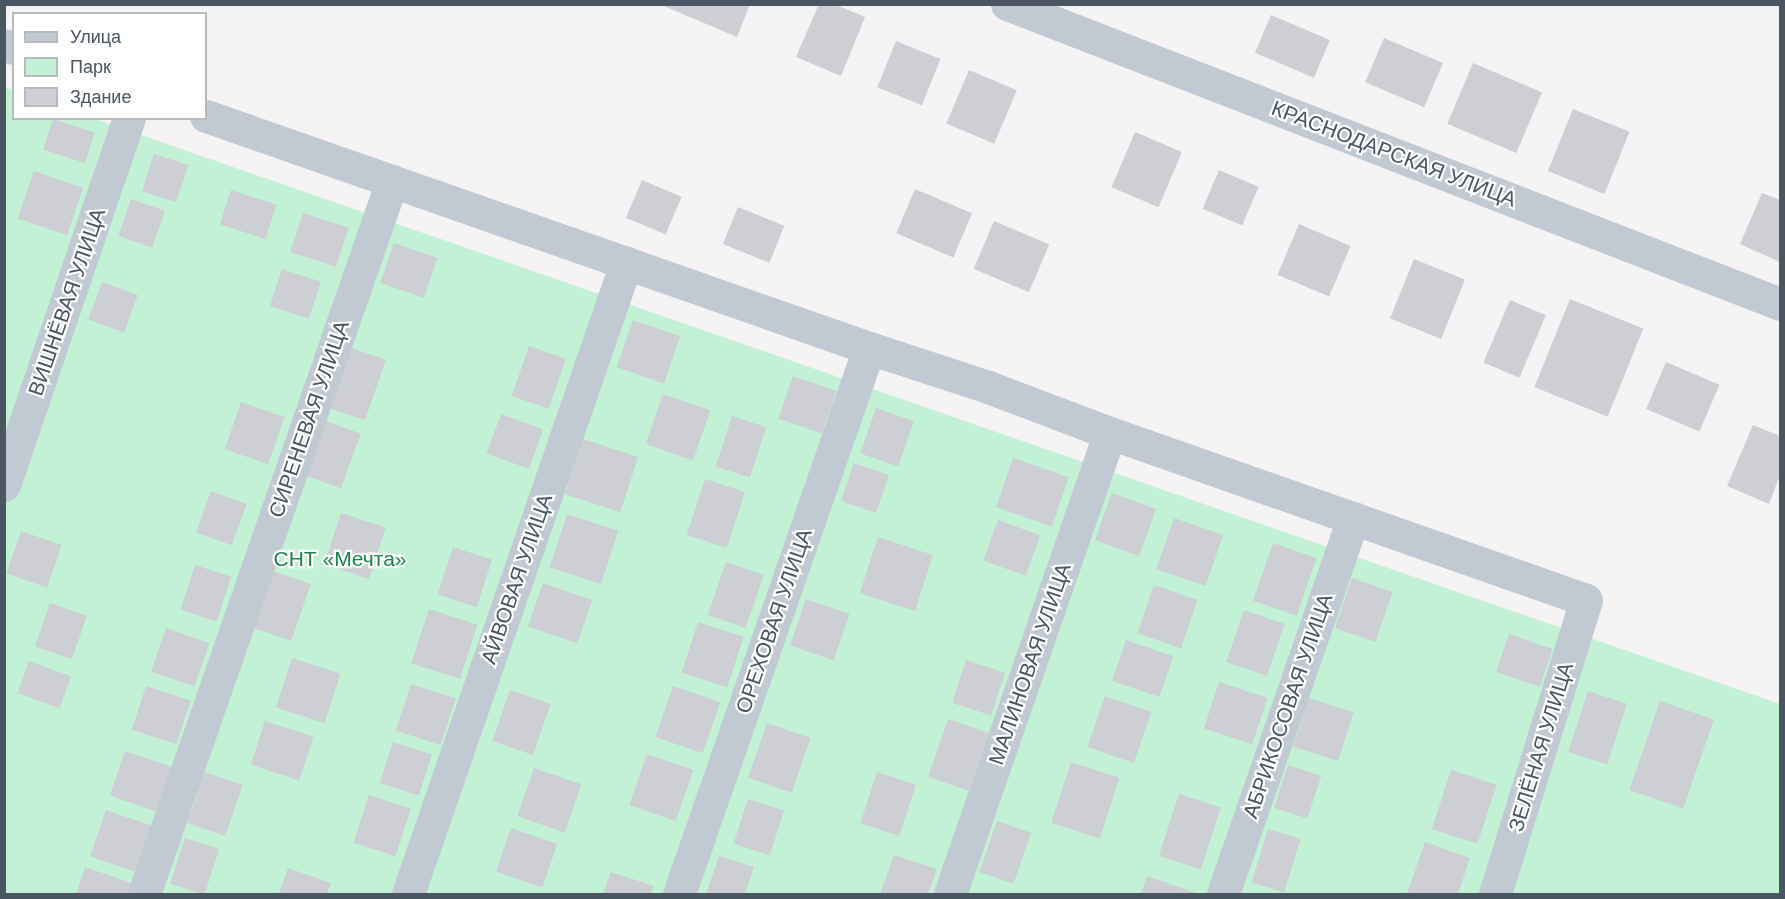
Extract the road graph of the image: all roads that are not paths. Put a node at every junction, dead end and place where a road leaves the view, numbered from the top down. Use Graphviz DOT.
graph roads {
  1 [pos="1007,4"];
  2 [pos="207,116"];
  3 [pos="128,120"];
  4 [pos="392,181"];
  5 [pos="626,263"];
  6 [pos="1780,304"];
  7 [pos="868,348"];
  8 [pos="1110,433"];
  9 [pos="4,485"];
  10 [pos="1353,518"];
  11 [pos="144,894"];
  12 [pos="408,894"];
  13 [pos="679,894"];
  14 [pos="950,894"];
  15 [pos="1223,894"];
  16 [pos="1495,894"];
  1 -- 6 [label="street, КРАСНОДАРСКАЯ УЛИЦА"];
  2 -- 4 [label="street"];
  3 -- 9 [label="street, ВИШНЁВАЯ УЛИЦА"];
  4 -- 5 [label="street"];
  4 -- 11 [label="street, СИРЕНЕВАЯ УЛИЦА"];
  5 -- 7 [label="street"];
  5 -- 12 [label="street, АЙВОВАЯ УЛИЦА"];
  7 -- 8 [label="street"];
  7 -- 13 [label="street, ОРЕХОВАЯ УЛИЦА"];
  8 -- 10 [label="street"];
  8 -- 14 [label="street, МАЛИНОВАЯ УЛИЦА"];
  10 -- 15 [label="street, АБРИКОСОВАЯ УЛИЦА"];
  10 -- 16 [label="street, ЗЕЛЁНАЯ УЛИЦА"];
}
